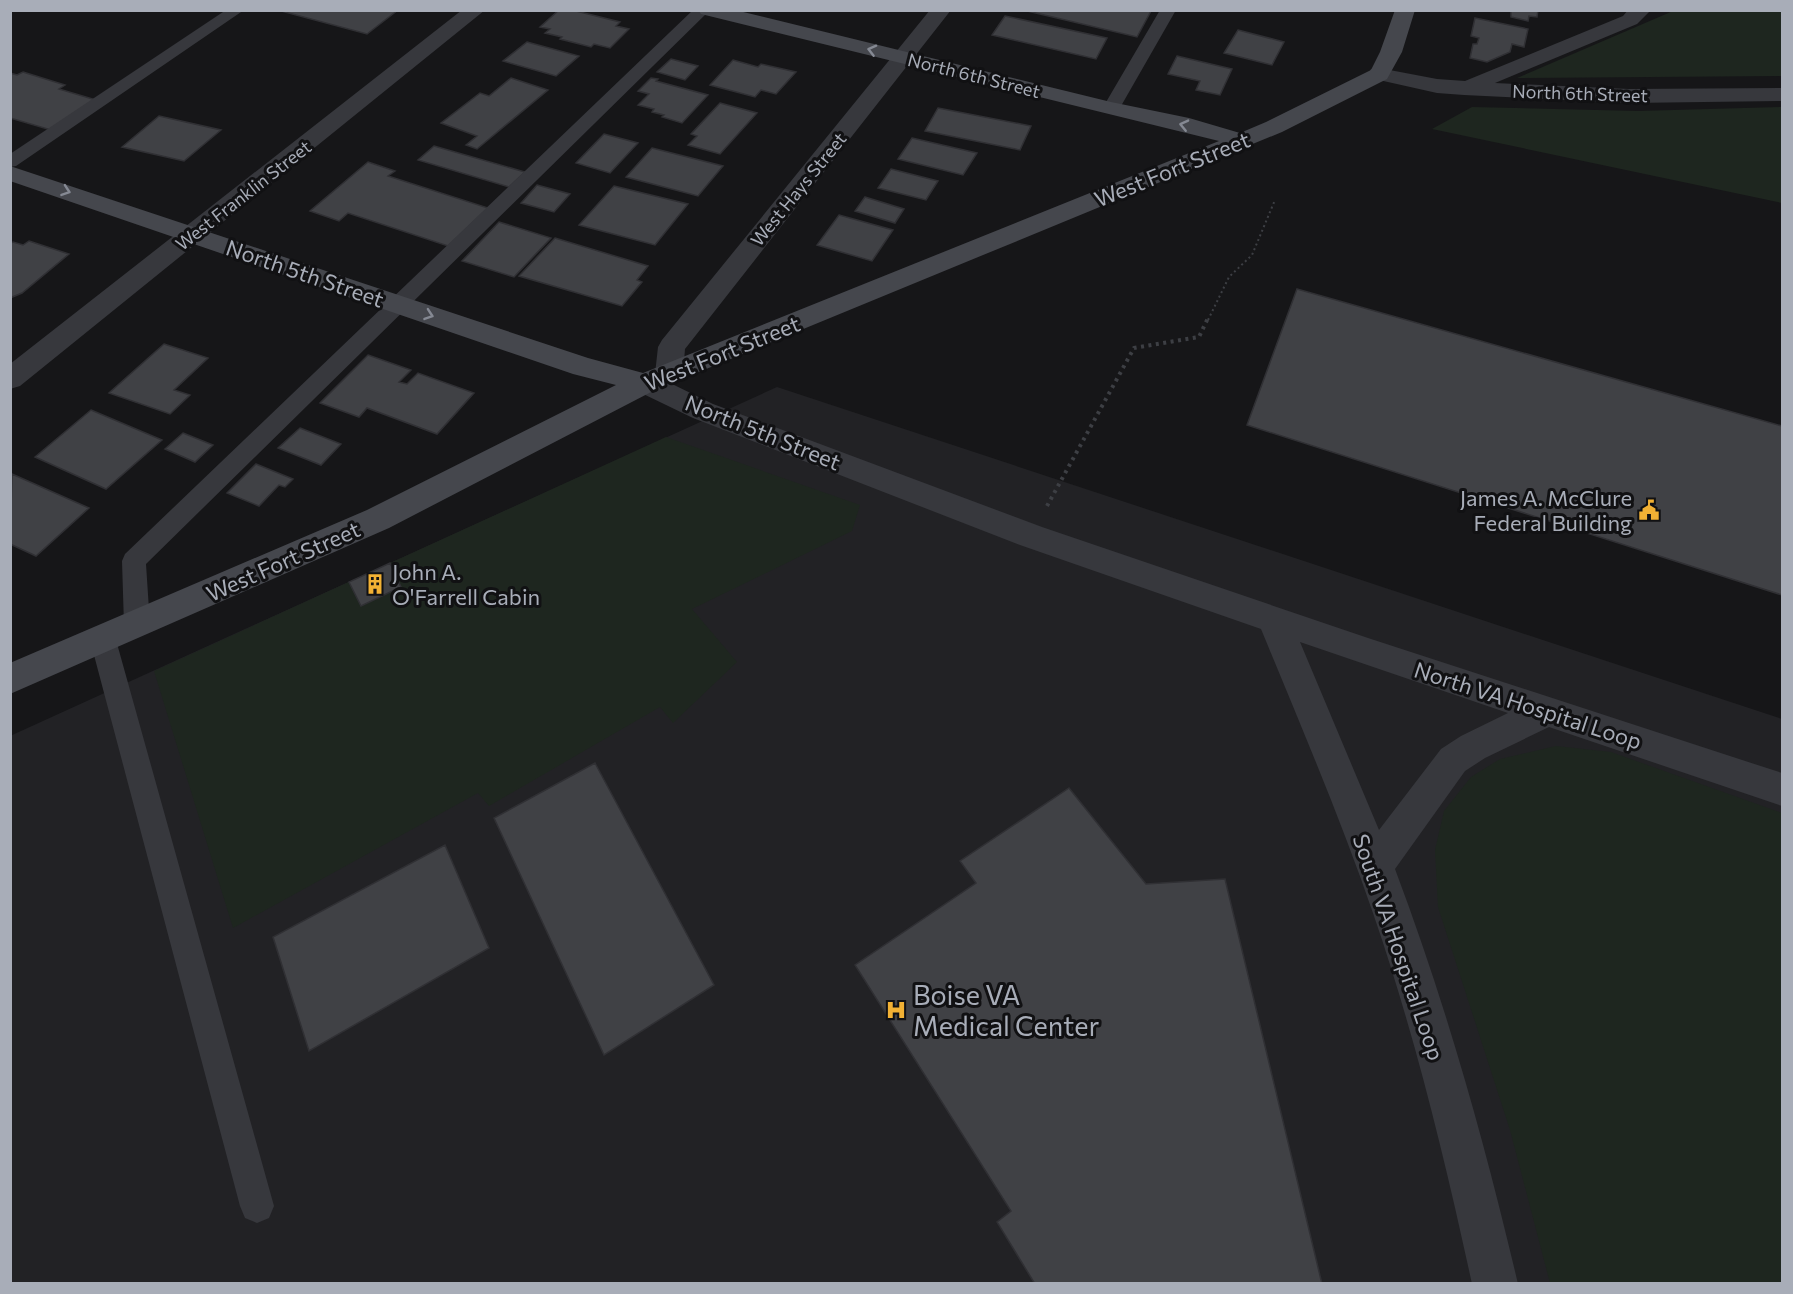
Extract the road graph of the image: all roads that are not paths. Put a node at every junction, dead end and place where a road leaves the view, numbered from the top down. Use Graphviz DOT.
graph roads {
  1 [pos="237,10"];
  2 [pos="475,10"];
  3 [pos="703,10"];
  4 [pos="708,10"];
  5 [pos="941,10"];
  6 [pos="1168,10"];
  7 [pos="1405,10"];
  8 [pos="1641,10"];
  9 [pos="903,58"];
  10 [pos="1379,74"];
  11 [pos="1464,88"];
  12 [pos="1782,95"];
  13 [pos="1111,109"];
  14 [pos="1240,140"];
  15 [pos="10,162"];
  16 [pos="10,173"];
  17 [pos="193,235"];
  18 [pos="399,305"];
  19 [pos="10,379"];
  20 [pos="657,379"];
  21 [pos="1274,620"];
  22 [pos="137,625"];
  23 [pos="103,640"];
  24 [pos="10,679"];
  25 [pos="1546,712"];
  26 [pos="1782,789"];
  27 [pos="1375,865"];
  28 [pos="257,1206"];
  29 [pos="1496,1284"];
  1 -- 15 [label="lane"];
  2 -- 17 [label="street, West Franklin Street"];
  3 -- 18 [label="lane"];
  9 -- 4 [label="street, North 6th Street, one-way"];
  5 -- 9 [label="street, West Hays Street"];
  6 -- 13 [label="lane"];
  7 -- 10 [label="street"];
  8 -- 11 [label="street"];
  9 -- 13 [label="street, North 6th Street"];
  9 -- 20 [label="street, West Hays Street"];
  10 -- 11 [label="street, North 6th Street"];
  10 -- 14 [label="street, West Fort Street"];
  11 -- 12 [label="street, North 6th Street"];
  14 -- 13 [label="street, North 6th Street, one-way"];
  14 -- 20 [label="street, West Fort Street"];
  16 -- 17 [label="street, North 5th Street, one-way"];
  17 -- 18 [label="street, North 5th Street"];
  17 -- 19 [label="street, West Franklin Street"];
  18 -- 20 [label="street, North 5th Street, one-way"];
  18 -- 22 [label="lane"];
  20 -- 21 [label="street, North 5th Street"];
  20 -- 22 [label="street, West Fort Street"];
  21 -- 25 [label="street, North VA Hospital Loop"];
  21 -- 27 [label="street, South VA Hospital Loop"];
  22 -- 23 [label="street, West Fort Street"];
  23 -- 24 [label="street, West Fort Street"];
  23 -- 28 [label="lane"];
  25 -- 26 [label="street, North VA Hospital Loop"];
  25 -- 27 [label="street"];
  27 -- 29 [label="street, South VA Hospital Loop"];
}
